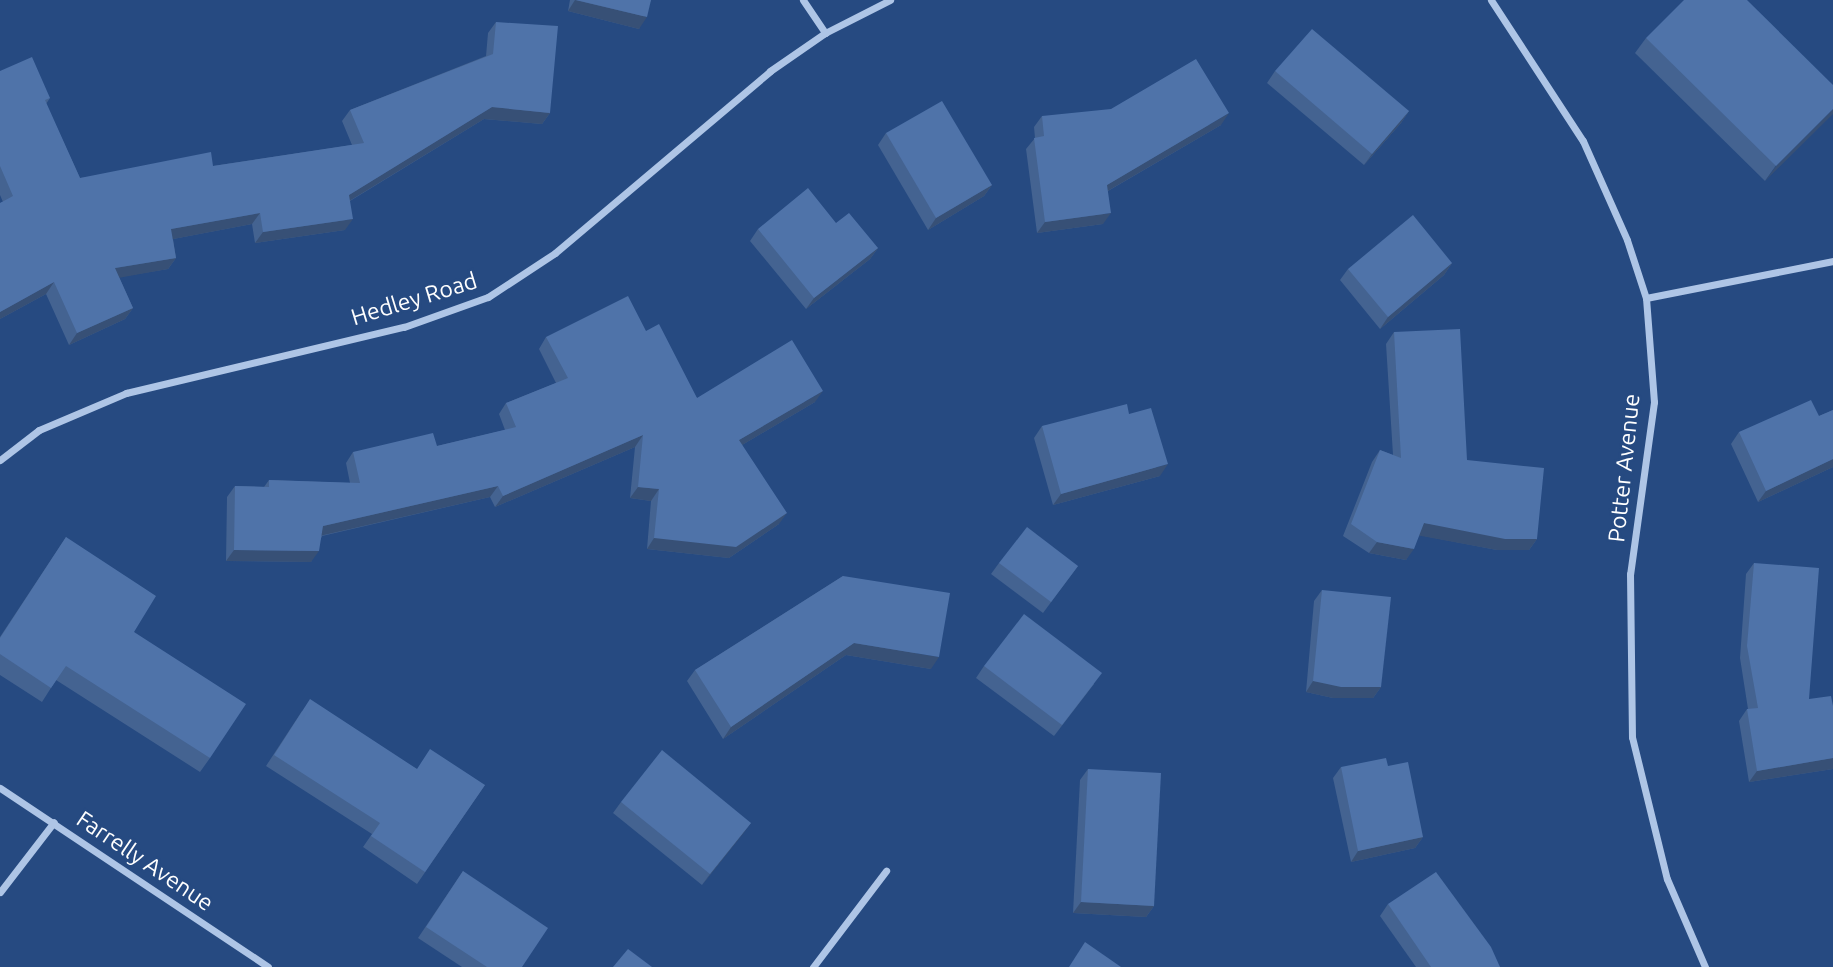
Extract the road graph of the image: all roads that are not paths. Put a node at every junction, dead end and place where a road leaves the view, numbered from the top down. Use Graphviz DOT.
graph roads {
  1 [pos="803,0"];
  2 [pos="890,0"];
  3 [pos="1491,0"];
  4 [pos="825,33"];
  5 [pos="1833,261"];
  6 [pos="1646,298"];
  7 [pos="0,460"];
  8 [pos="0,788"];
  9 [pos="54,822"];
  10 [pos="886,871"];
  11 [pos="0,892"];
  12 [pos="268,967"];
  13 [pos="813,967"];
  14 [pos="1705,967"];
  1 -- 4 [label="street"];
  2 -- 4 [label="street, Hedley Road"];
  3 -- 6 [label="street, Potter Avenue"];
  4 -- 7 [label="street, Hedley Road"];
  5 -- 6 [label="street"];
  6 -- 14 [label="street, Potter Avenue"];
  8 -- 9 [label="street, Farrelly Avenue"];
  9 -- 11 [label="street"];
  9 -- 12 [label="street, Farrelly Avenue"];
  10 -- 13 [label="street"];
}
